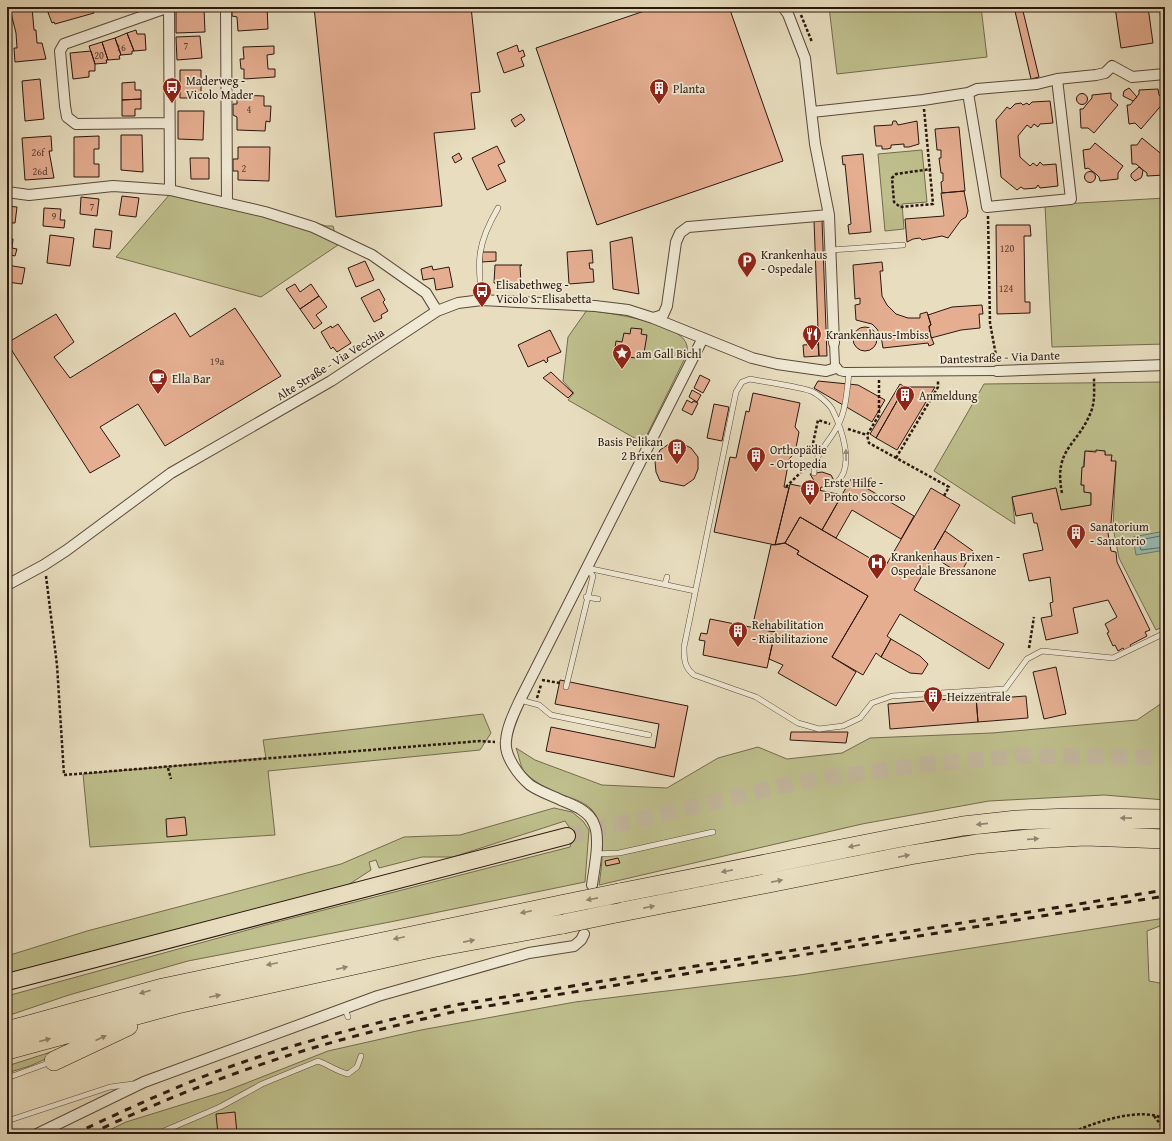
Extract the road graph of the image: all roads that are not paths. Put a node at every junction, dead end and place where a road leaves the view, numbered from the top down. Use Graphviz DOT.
graph roads {
  1 [pos="169,7"];
  2 [pos="226,7"];
  3 [pos="783,7"];
  4 [pos="1164,7"];
  5 [pos="1165,17"];
  6 [pos="1165,74"];
  7 [pos="1057,79"];
  8 [pos="968,93"];
  9 [pos="812,112"];
  10 [pos="169,123"];
  11 [pos="170,190"];
  12 [pos="7,192"];
  13 [pos="227,203"];
  14 [pos="498,208"];
  15 [pos="829,215"];
  16 [pos="903,245"];
  17 [pos="831,250"];
  18 [pos="482,300"];
  19 [pos="437,311"];
  20 [pos="653,318"];
  21 [pos="703,338"];
  22 [pos="834,343"];
  23 [pos="1165,365"];
  24 [pos="836,368"];
  25 [pos="997,371"];
  26 [pos="849,373"];
  27 [pos="838,426"];
  28 [pos="814,473"];
  29 [pos="836,483"];
  30 [pos="587,568"];
  31 [pos="667,577"];
  32 [pos="665,584"];
  33 [pos="7,585"];
  34 [pos="695,590"];
  35 [pos="586,597"];
  36 [pos="598,599"];
  37 [pos="1165,633"];
  38 [pos="566,687"];
  39 [pos="520,700"];
  40 [pos="649,735"];
  41 [pos="1165,819"];
  42 [pos="713,832"];
  43 [pos="567,836"];
  44 [pos="1165,839"];
  45 [pos="596,854"];
  46 [pos="592,885"];
  47 [pos="584,934"];
  48 [pos="7,982"];
  49 [pos="176,1004"];
  50 [pos="7,1031"];
  51 [pos="7,1050"];
  52 [pos="361,1056"];
  53 [pos="54,1061"];
  54 [pos="7,1078"];
  55 [pos="144,1082"];
  56 [pos="7,1121"];
  57 [pos="37,1134"];
  58 [pos="157,1134"];
  1 -- 10 [label="street"];
  1 -- 10 [label="street"];
  2 -- 13 [label="street"];
  3 -- 9 [label="street"];
  4 -- 5 [label="street"];
  6 -- 7 [label="street"];
  7 -- 8 [label="street"];
  7 -- 8 [label="street"];
  8 -- 9 [label="street"];
  9 -- 15 [label="street"];
  10 -- 11 [label="street"];
  11 -- 12 [label="street"];
  11 -- 13 [label="street"];
  13 -- 19 [label="street"];
  14 -- 18 [label="lane"];
  15 -- 17 [label="street"];
  15 -- 20 [label="street"];
  16 -- 17 [label="lane"];
  17 -- 22 [label="street"];
  18 -- 19 [label="street, Alte Straße - Via Vecchia"];
  18 -- 20 [label="street, Alte Straße - Via Vecchia"];
  19 -- 33 [label="street, Alte Straße - Via Vecchia"];
  20 -- 21 [label="street, Alte Straße - Via Vecchia"];
  21 -- 24 [label="street, Alte Straße - Via Vecchia"];
  21 -- 30 [label="street"];
  22 -- 24 [label="street"];
  23 -- 25 [label="street, Dantestraße - Via Dante"];
  24 -- 26 [label="street, Dantestraße - Via Dante"];
  25 -- 26 [label="street, Dantestraße - Via Dante"];
  26 -- 27 [label="lane"];
  27 -- 28 [label="lane"];
  29 -- 27 [label="lane, one-way"];
  27 -- 34 [label="lane"];
  30 -- 32 [label="lane"];
  30 -- 35 [label="lane"];
  30 -- 39 [label="street"];
  31 -- 32 [label="lane"];
  32 -- 34 [label="lane"];
  34 -- 37 [label="lane"];
  35 -- 36 [label="lane"];
  35 -- 38 [label="lane"];
  39 -- 40 [label="lane"];
  39 -- 45 [label="street"];
  41 -- 50 [label="highway, one-way, bridge"];
  42 -- 45 [label="lane"];
  43 -- 48 [label="main road"];
  49 -- 44 [label="highway, one-way, bridge"];
  45 -- 46 [label="street"];
  47 -- 55 [label="street"];
  51 -- 49 [label="highway, one-way"];
  53 -- 49 [label="highway, one-way"];
  52 -- 58 [label="lane"];
  53 -- 54 [label="lane"];
  55 -- 56 [label="lane"];
  55 -- 57 [label="street"];
}
